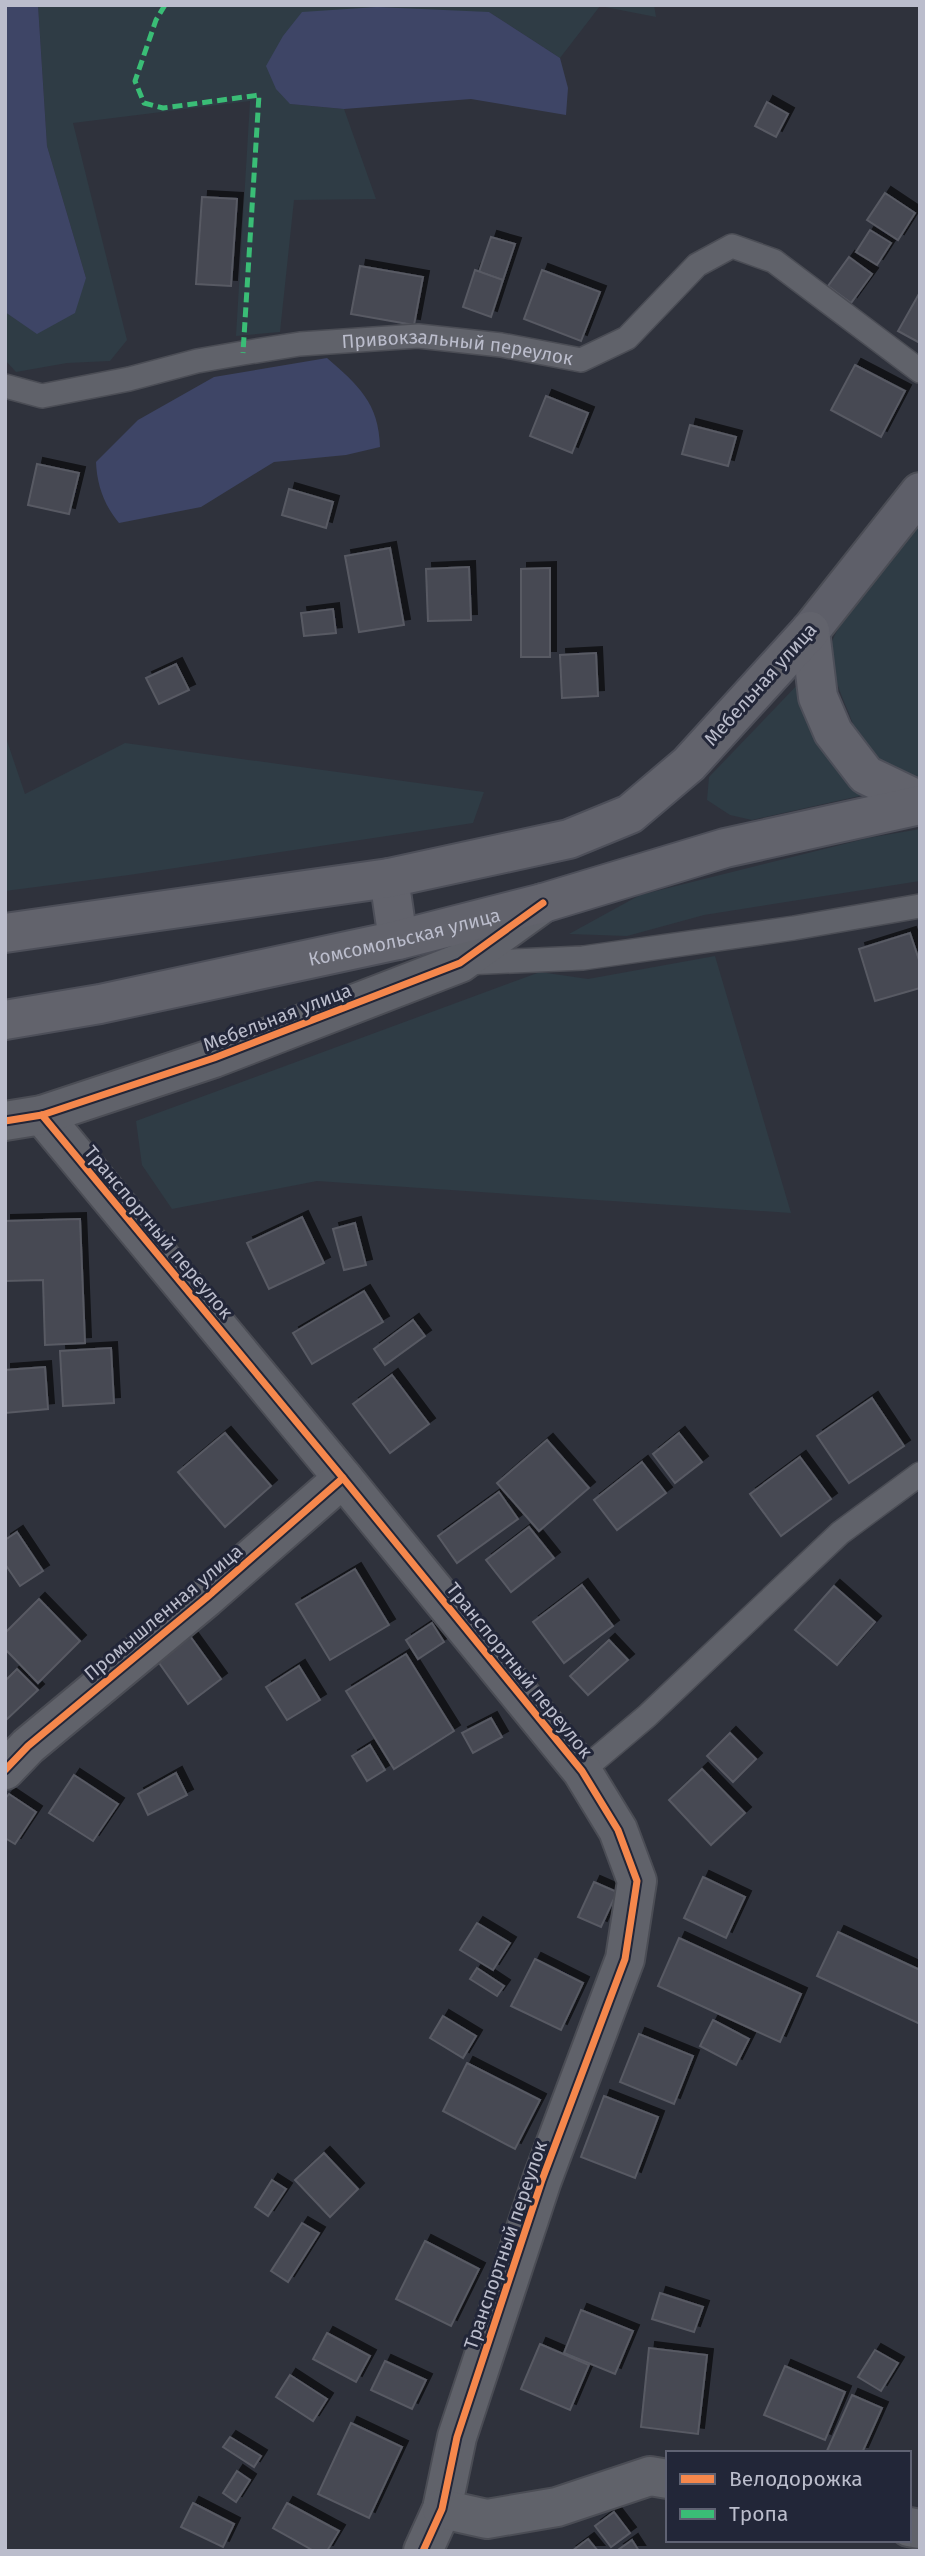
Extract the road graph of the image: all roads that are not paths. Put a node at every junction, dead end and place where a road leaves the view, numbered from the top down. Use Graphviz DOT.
graph roads {
  1 [pos="920,371"];
  2 [pos="5,386"];
  3 [pos="920,492"];
  4 [pos="810,631"];
  5 [pos="920,803"];
  6 [pos="389,877"];
  7 [pos="543,903"];
  8 [pos="920,906"];
  9 [pos="5,933"];
  10 [pos="398,940"];
  11 [pos="460,963"];
  12 [pos="5,1020"];
  13 [pos="23,1118"];
  14 [pos="920,1474"];
  15 [pos="343,1478"];
  16 [pos="5,1770"];
  17 [pos="582,1771"];
  18 [pos="666,2479"];
  19 [pos="442,2509"];
  20 [pos="423,2551"];
  1 -- 2 [label="lane, Привокзальный переулок"];
  3 -- 4 [label="street, Мебельная улица"];
  4 -- 5 [label="main road"];
  4 -- 6 [label="main road, Мебельная улица"];
  5 -- 7 [label="main road, Комсомольская улица"];
  6 -- 9 [label="main road"];
  6 -- 10 [label="main road"];
  7 -- 10 [label="main road, Комсомольская улица"];
  7 -- 11 [label="street, Мебельная улица"];
  8 -- 11 [label="lane, Мебельная улица"];
  10 -- 12 [label="main road, Комсомольская улица"];
  11 -- 13 [label="street, Мебельная улица"];
  13 -- 15 [label="street, Транспортный переулок"];
  14 -- 17 [label="lane, Транспортный переулок"];
  15 -- 16 [label="street, Промышленная улица"];
  15 -- 17 [label="street, Транспортный переулок"];
  17 -- 19 [label="street, Транспортный переулок"];
  18 -- 19 [label="street"];
  19 -- 20 [label="street, Транспортный переулок"];
}
